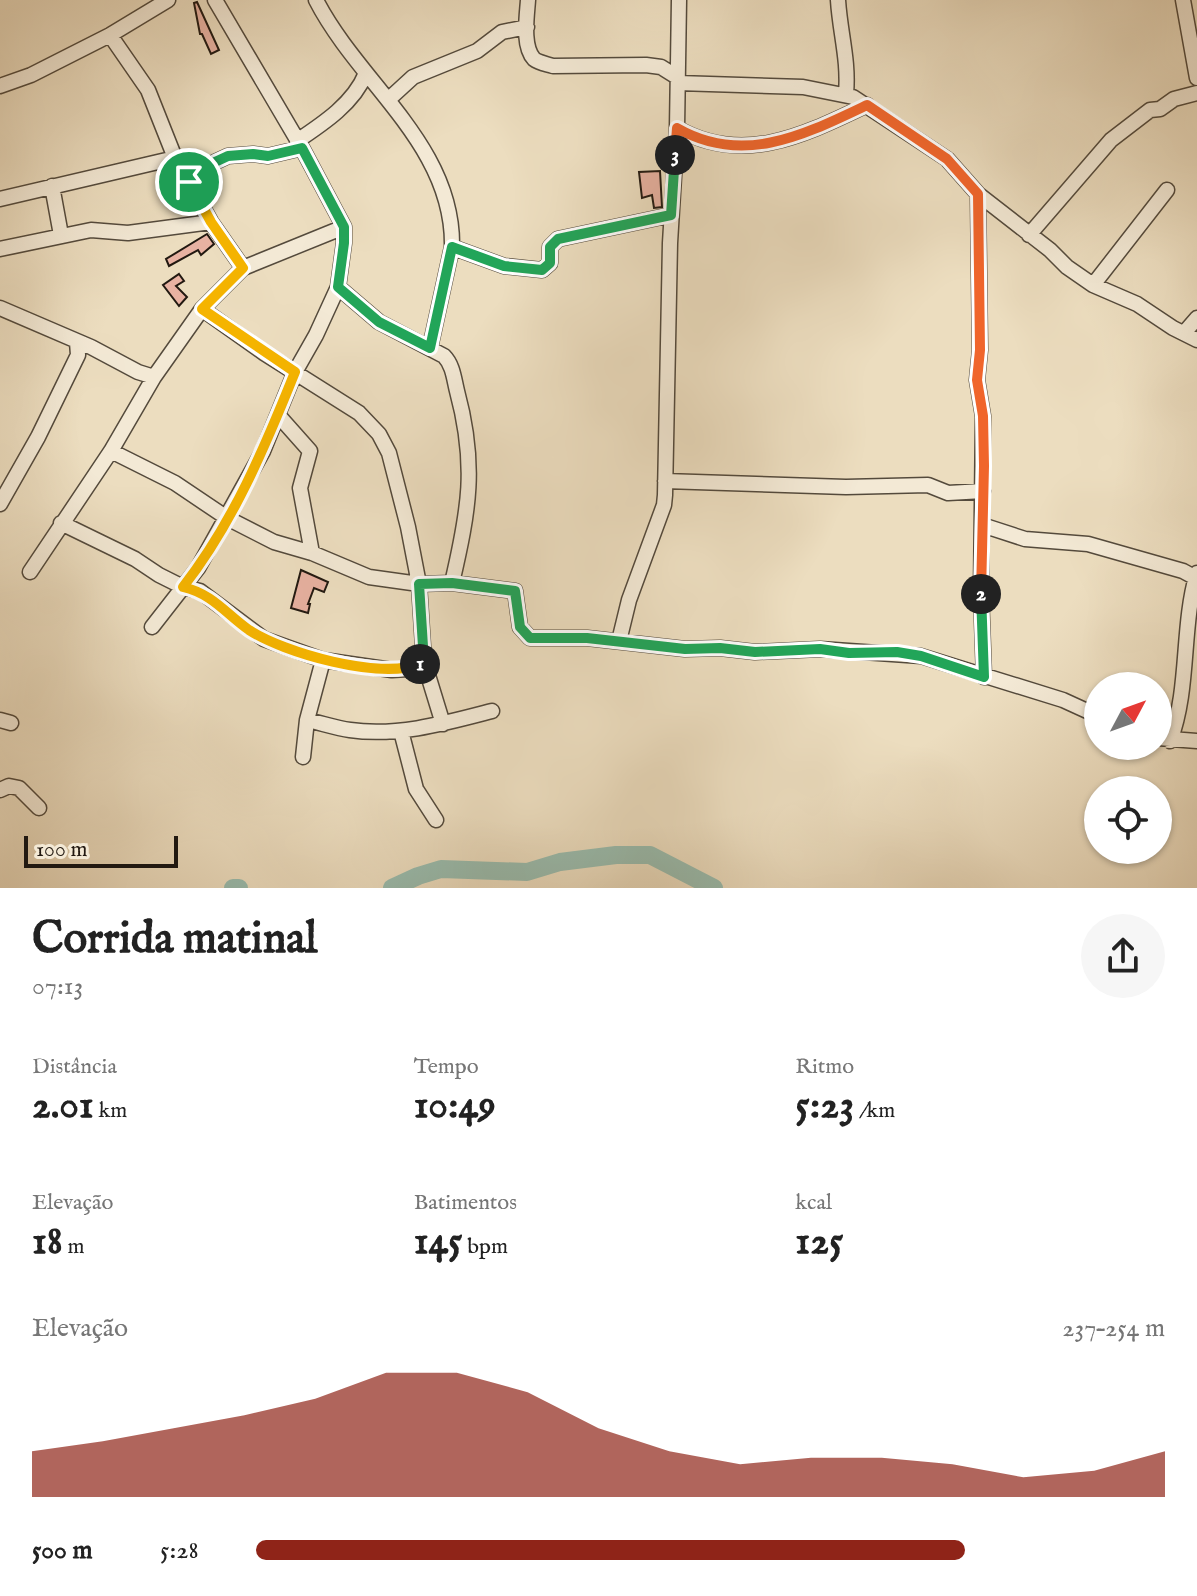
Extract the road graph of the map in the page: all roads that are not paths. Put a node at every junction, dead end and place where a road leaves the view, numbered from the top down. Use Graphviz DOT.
graph roads {
  1 [pos="168,0"];
  2 [pos="215,0"];
  3 [pos="316,0"];
  4 [pos="528,0"];
  5 [pos="679,0"];
  6 [pos="838,0"];
  7 [pos="1183,0"];
  8 [pos="527,27"];
  9 [pos="110,35"];
  10 [pos="366,73"];
  11 [pos="1197,78"];
  12 [pos="677,80"];
  13 [pos="0,86"];
  14 [pos="1197,93"];
  15 [pos="846,94"];
  16 [pos="389,99"];
  17 [pos="867,105"];
  18 [pos="677,128"];
  19 [pos="300,144"];
  20 [pos="175,158"];
  21 [pos="189,182"];
  22 [pos="52,186"];
  23 [pos="1167,190"];
  24 [pos="978,194"];
  25 [pos="0,199"];
  26 [pos="671,215"];
  27 [pos="211,222"];
  28 [pos="344,227"];
  29 [pos="61,235"];
  30 [pos="1029,235"];
  31 [pos="452,247"];
  32 [pos="0,249"];
  33 [pos="243,268"];
  34 [pos="1093,285"];
  35 [pos="338,287"];
  36 [pos="0,308"];
  37 [pos="202,309"];
  38 [pos="1197,318"];
  39 [pos="1191,337"];
  40 [pos="82,348"];
  41 [pos="430,348"];
  42 [pos="295,372"];
  43 [pos="154,377"];
  44 [pos="278,415"];
  45 [pos="111,451"];
  46 [pos="665,481"];
  47 [pos="983,491"];
  48 [pos="0,504"];
  49 [pos="227,518"];
  50 [pos="61,523"];
  51 [pos="982,525"];
  52 [pos="312,553"];
  53 [pos="30,572"];
  54 [pos="1196,576"];
  55 [pos="452,583"];
  56 [pos="419,584"];
  57 [pos="183,587"];
  58 [pos="152,627"];
  59 [pos="619,641"];
  60 [pos="323,660"];
  61 [pos="424,662"];
  62 [pos="984,677"];
  63 [pos="1084,710"];
  64 [pos="492,711"];
  65 [pos="307,720"];
  66 [pos="443,724"];
  67 [pos="1172,728"];
  68 [pos="401,731"];
  69 [pos="1172,739"];
  70 [pos="1197,741"];
  71 [pos="303,757"];
  72 [pos="0,790"];
  73 [pos="39,808"];
  74 [pos="436,820"];
  1 -- 9 [label="street"];
  2 -- 19 [label="street"];
  3 -- 10 [label="street"];
  4 -- 8 [label="street"];
  5 -- 12 [label="street"];
  6 -- 15 [label="street"];
  7 -- 11 [label="street"];
  8 -- 12 [label="street"];
  8 -- 16 [label="street"];
  9 -- 13 [label="street"];
  9 -- 20 [label="street"];
  10 -- 16 [label="street"];
  10 -- 19 [label="street"];
  12 -- 15 [label="street"];
  12 -- 18 [label="street"];
  14 -- 30 [label="street"];
  15 -- 17 [label="street"];
  16 -- 31 [label="street"];
  17 -- 18 [label="street"];
  17 -- 24 [label="street"];
  18 -- 26 [label="street"];
  19 -- 21 [label="street"];
  19 -- 28 [label="street"];
  20 -- 21 [label="street"];
  20 -- 22 [label="street"];
  21 -- 27 [label="street"];
  22 -- 25 [label="street"];
  22 -- 29 [label="street"];
  23 -- 34 [label="street"];
  24 -- 30 [label="street"];
  24 -- 47 [label="street"];
  26 -- 31 [label="street"];
  26 -- 46 [label="street"];
  27 -- 29 [label="street"];
  27 -- 33 [label="street"];
  28 -- 33 [label="street"];
  28 -- 35 [label="street"];
  29 -- 32 [label="street"];
  30 -- 34 [label="street"];
  31 -- 41 [label="street"];
  33 -- 37 [label="street"];
  34 -- 39 [label="street"];
  35 -- 41 [label="street"];
  35 -- 42 [label="street"];
  36 -- 40 [label="street"];
  37 -- 42 [label="street"];
  37 -- 43 [label="street"];
  38 -- 39 [label="street"];
  40 -- 43 [label="street"];
  40 -- 48 [label="street"];
  41 -- 55 [label="street"];
  42 -- 44 [label="street"];
  42 -- 56 [label="street"];
  43 -- 45 [label="street"];
  44 -- 49 [label="street"];
  44 -- 52 [label="street"];
  45 -- 49 [label="street"];
  45 -- 50 [label="street"];
  46 -- 47 [label="street"];
  46 -- 59 [label="street"];
  47 -- 51 [label="street"];
  49 -- 52 [label="street"];
  49 -- 57 [label="street"];
  50 -- 53 [label="street"];
  50 -- 57 [label="street"];
  51 -- 54 [label="street"];
  51 -- 62 [label="street"];
  52 -- 56 [label="street"];
  54 -- 67 [label="street"];
  55 -- 56 [label="street"];
  55 -- 59 [label="street"];
  56 -- 61 [label="street"];
  57 -- 58 [label="street"];
  57 -- 60 [label="street"];
  59 -- 62 [label="street"];
  60 -- 61 [label="street"];
  60 -- 65 [label="street"];
  61 -- 66 [label="street"];
  62 -- 63 [label="street"];
  64 -- 66 [label="street"];
  65 -- 68 [label="street"];
  65 -- 71 [label="street"];
  66 -- 68 [label="street"];
  68 -- 74 [label="street"];
  69 -- 70 [label="street"];
  72 -- 73 [label="street"];
}
